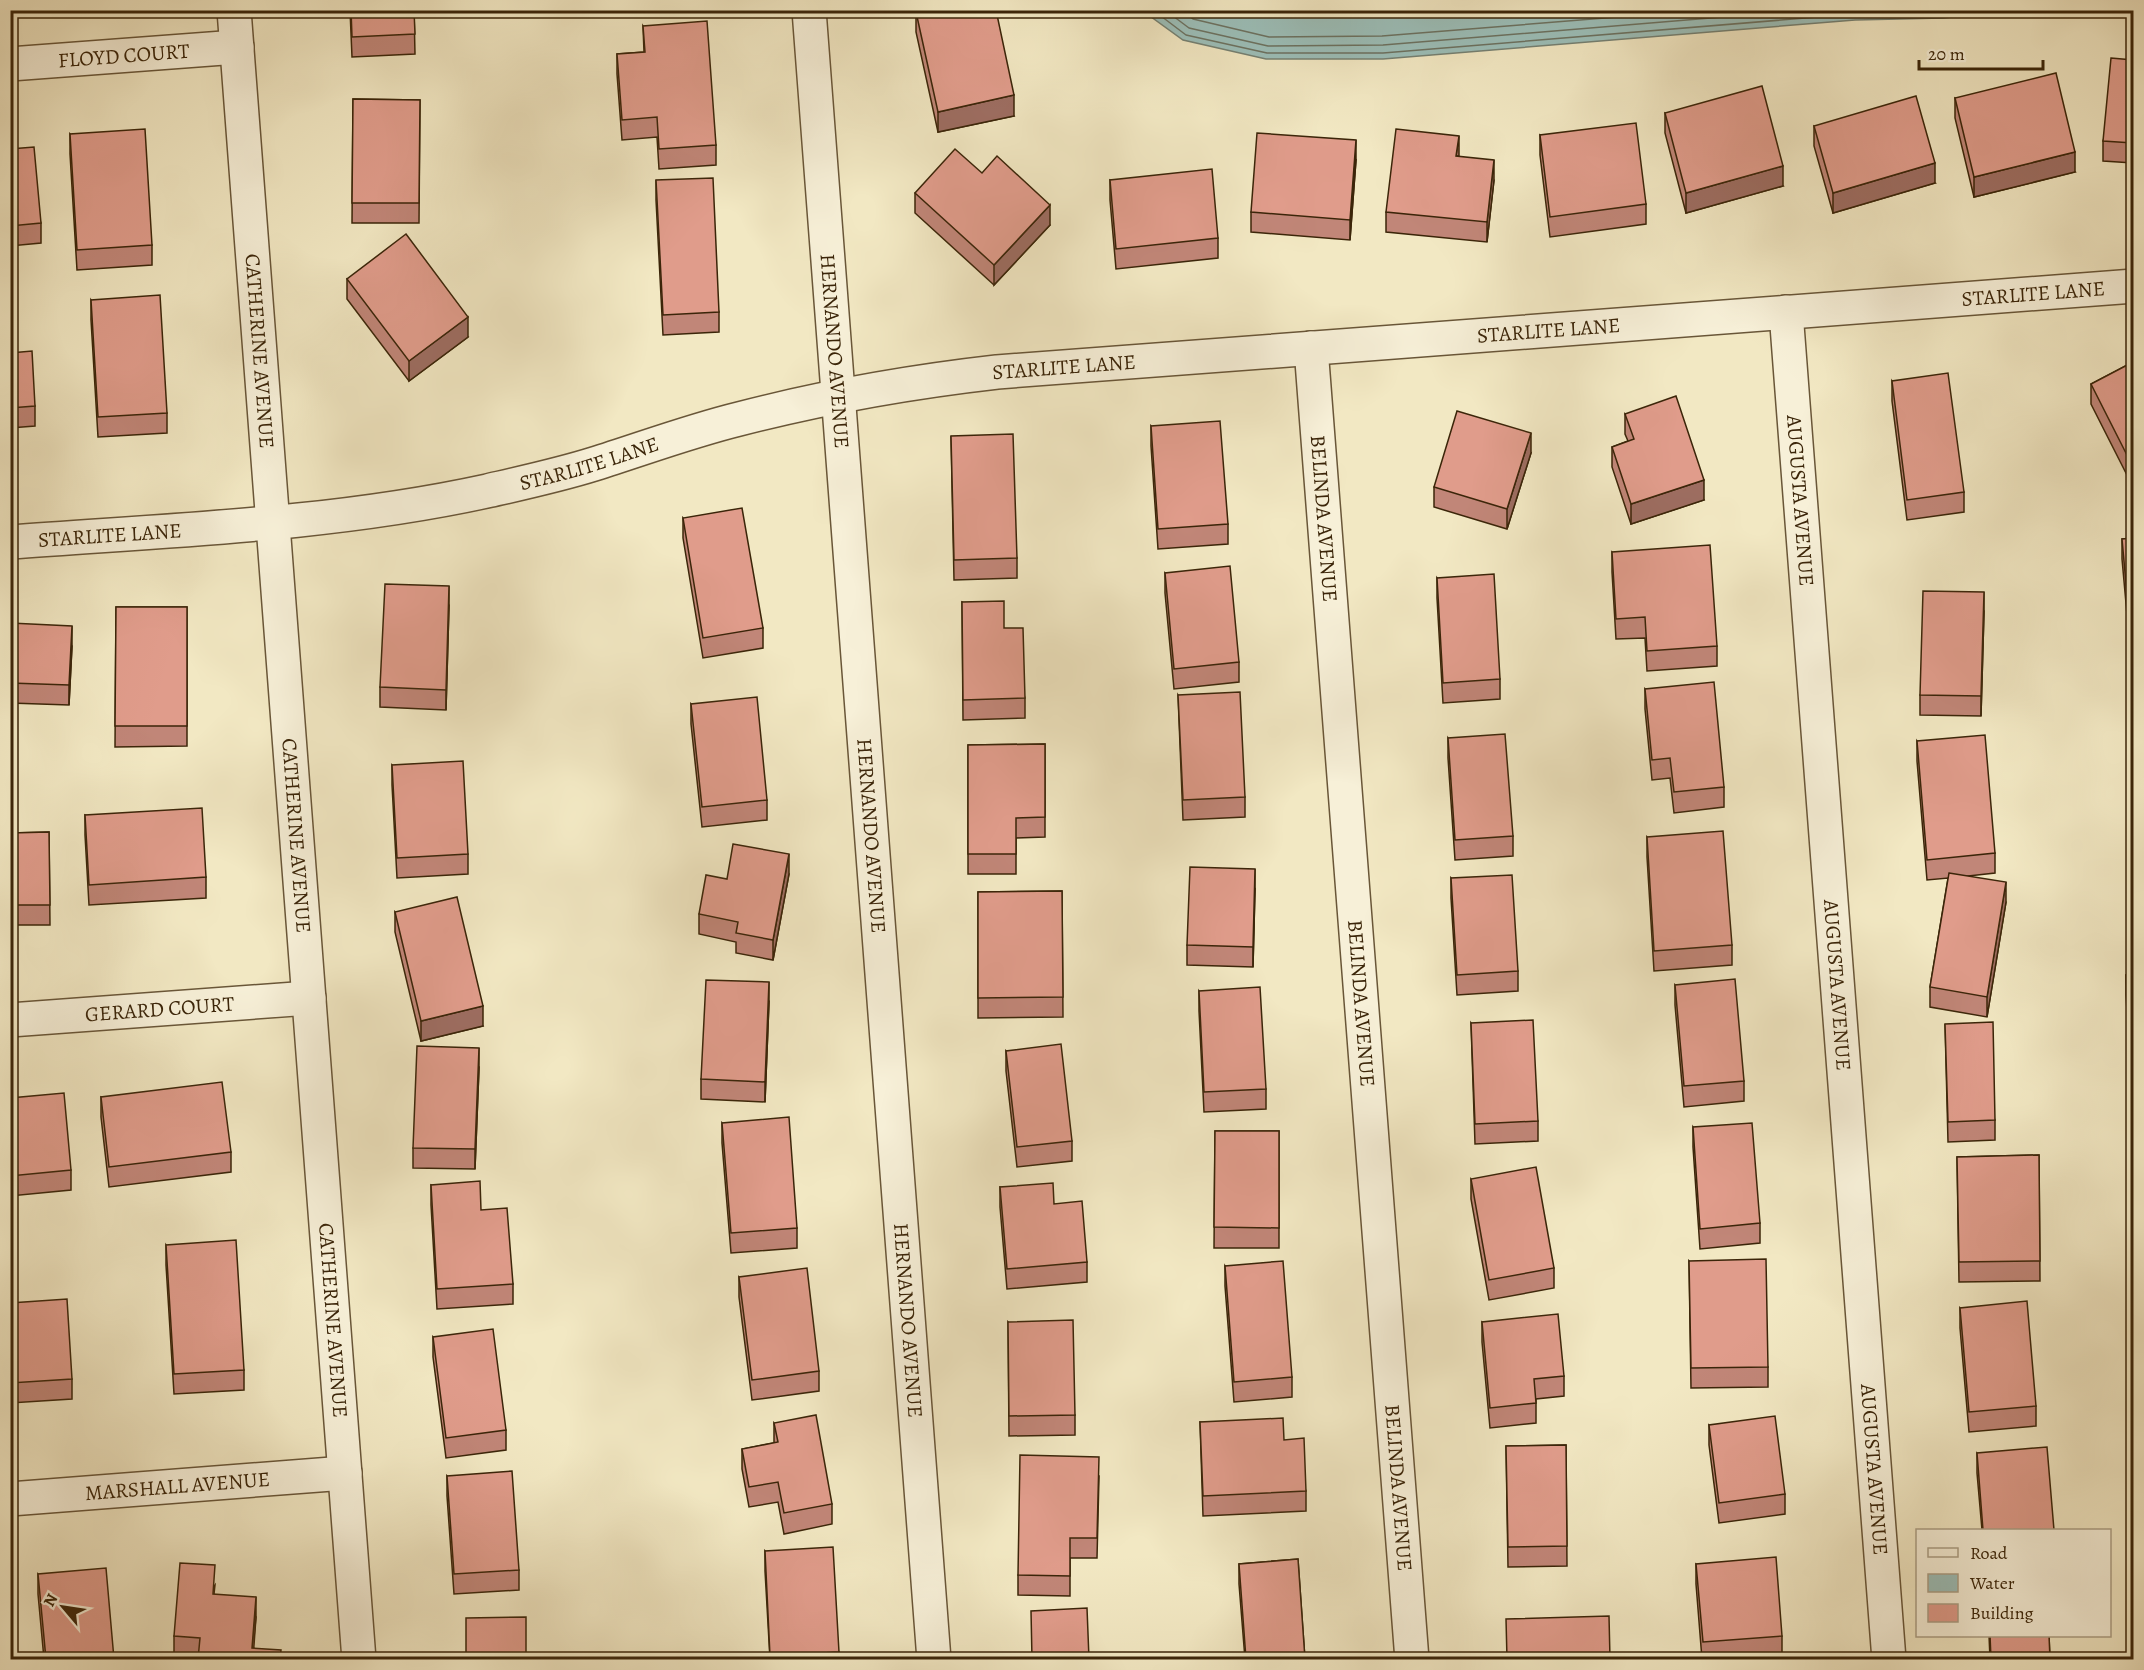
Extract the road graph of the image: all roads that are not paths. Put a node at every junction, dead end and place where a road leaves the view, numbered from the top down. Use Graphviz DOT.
graph roads {
  1 [pos="234,10"];
  2 [pos="809,10"];
  3 [pos="237,47"];
  4 [pos="10,64"];
  5 [pos="2133,286"];
  6 [pos="1786,312"];
  7 [pos="1311,348"];
  8 [pos="837,396"];
  9 [pos="273,522"];
  10 [pos="10,542"];
  11 [pos="309,998"];
  12 [pos="10,1020"];
  13 [pos="345,1473"];
  14 [pos="10,1499"];
  15 [pos="359,1659"];
  16 [pos="934,1659"];
  17 [pos="1412,1659"];
  18 [pos="1889,1659"];
  1 -- 3 [label="street, CATHERINE AVENUE"];
  2 -- 8 [label="street, HERNANDO AVENUE"];
  3 -- 4 [label="street, FLOYD COURT"];
  3 -- 9 [label="street, CATHERINE AVENUE"];
  5 -- 6 [label="street, STARLITE LANE"];
  6 -- 7 [label="street, STARLITE LANE"];
  6 -- 18 [label="street, AUGUSTA AVENUE"];
  7 -- 8 [label="street, STARLITE LANE"];
  7 -- 17 [label="street, BELINDA AVENUE"];
  8 -- 9 [label="street, STARLITE LANE"];
  8 -- 16 [label="street, HERNANDO AVENUE"];
  9 -- 10 [label="street, STARLITE LANE"];
  9 -- 11 [label="street, CATHERINE AVENUE"];
  11 -- 12 [label="street, GERARD COURT"];
  11 -- 13 [label="street, CATHERINE AVENUE"];
  13 -- 14 [label="street, MARSHALL AVENUE"];
  13 -- 15 [label="street, CATHERINE AVENUE"];
}
